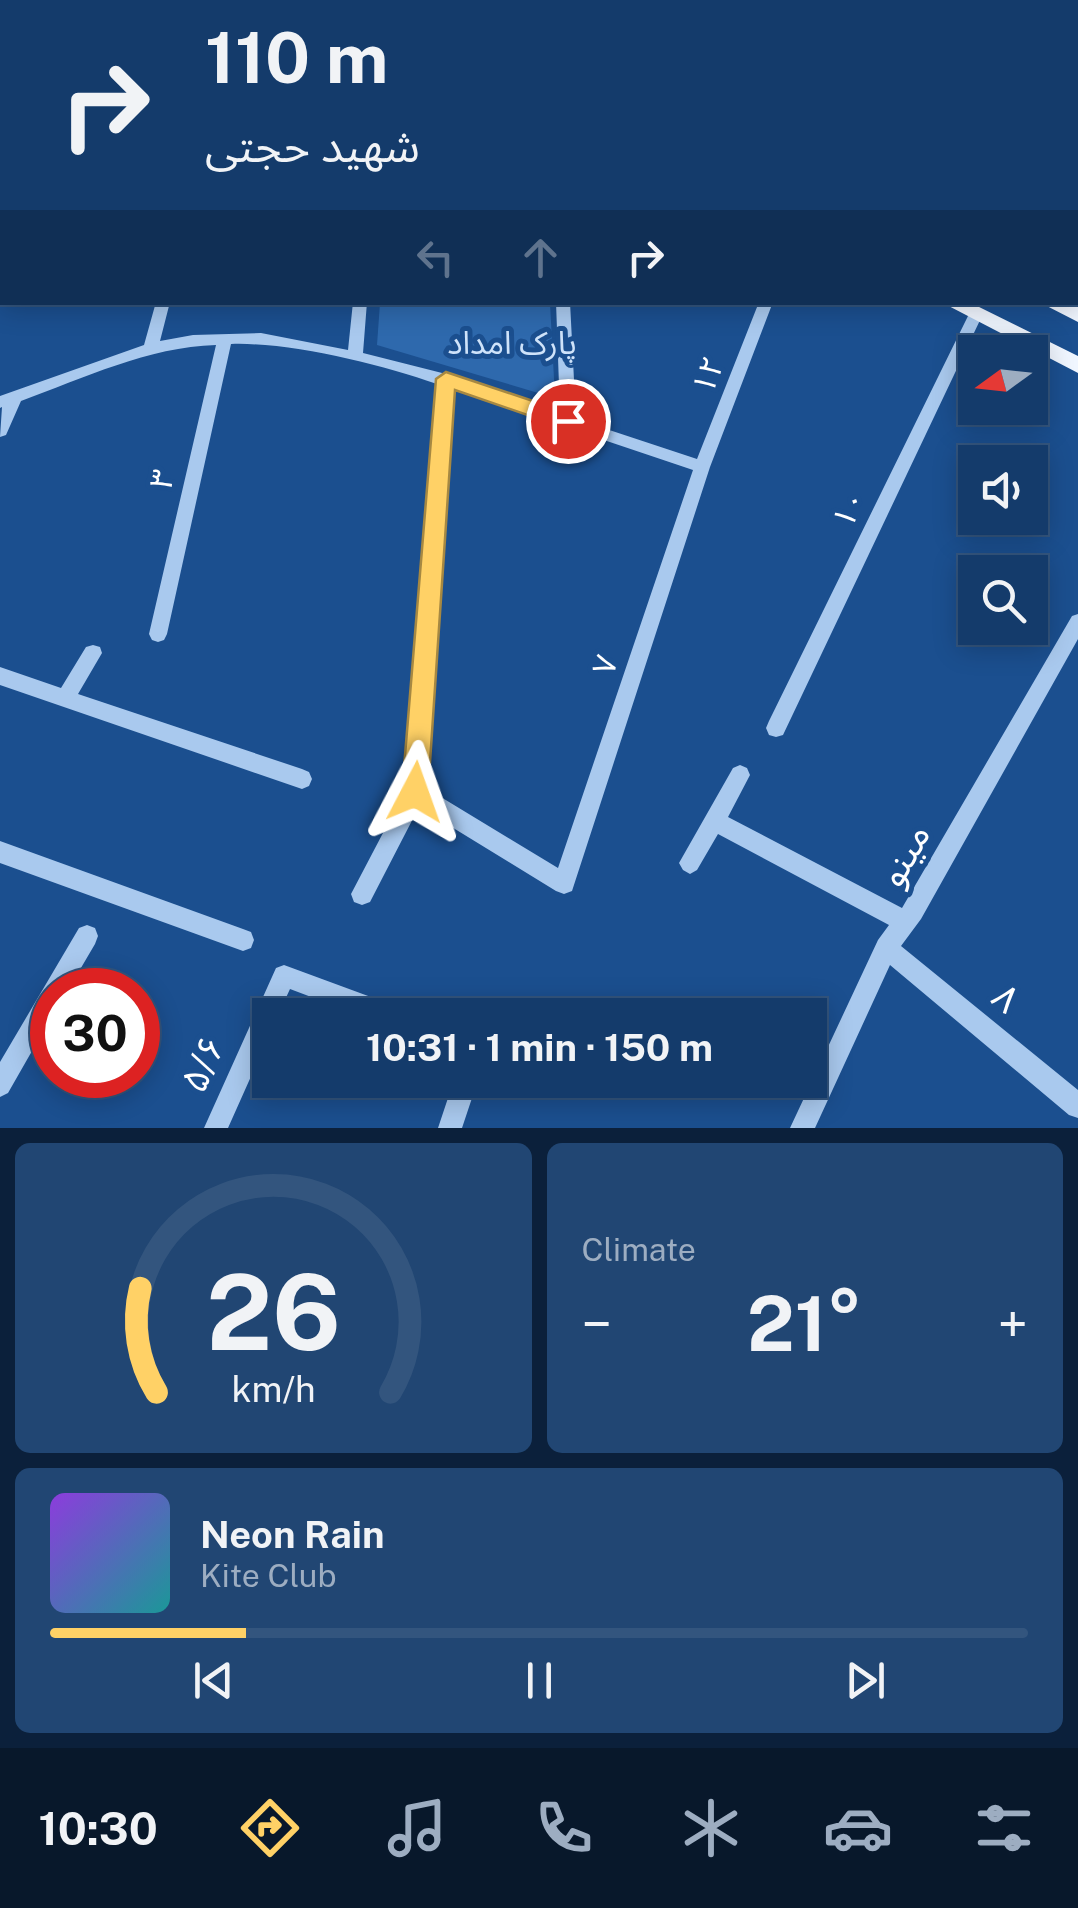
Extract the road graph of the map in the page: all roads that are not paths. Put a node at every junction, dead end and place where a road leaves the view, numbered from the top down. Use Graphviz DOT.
graph roads {
  1 [pos="162,305"];
  2 [pos="360,305"];
  3 [pos="563,305"];
  4 [pos="765,305"];
  5 [pos="956,305"];
  6 [pos="1055,305"];
  7 [pos="975,316"];
  8 [pos="1078,316"];
  9 [pos="225,338"];
  10 [pos="151,348"];
  11 [pos="355,354"];
  12 [pos="1078,365"];
  13 [pos="446,379"];
  14 [pos="7,399"];
  15 [pos="568,421"];
  16 [pos="0,431"];
  17 [pos="702,467"];
  18 [pos="1078,622"];
  19 [pos="158,634"];
  20 [pos="93,654"];
  21 [pos="0,676"];
  22 [pos="65,698"];
  23 [pos="776,728"];
  24 [pos="740,775"];
  25 [pos="302,779"];
  26 [pos="415,792"];
  27 [pos="713,820"];
  28 [pos="0,852"];
  29 [pos="690,863"];
  30 [pos="362,894"];
  31 [pos="905,922"];
  32 [pos="87,936"];
  33 [pos="243,940"];
  34 [pos="886,948"];
  35 [pos="68,968"];
  36 [pos="274,998"];
  37 [pos="344,998"];
  38 [pos="30,1034"];
  39 [pos="252,1048"];
  40 [pos="0,1086"];
  41 [pos="460,1098"];
  42 [pos="1078,1106"];
  43 [pos="216,1128"];
  44 [pos="450,1128"];
  45 [pos="802,1128"];
  1 -- 10 [label="street"];
  2 -- 11 [label="street"];
  3 -- 15 [label="street"];
  4 -- 17 [label="street, ۱۲"];
  5 -- 7 [label="main road"];
  6 -- 8 [label="main road"];
  7 -- 12 [label="main road"];
  7 -- 23 [label="street, ۱۰"];
  9 -- 10 [label="street"];
  9 -- 11 [label="street"];
  9 -- 19 [label="street, ۳"];
  10 -- 14 [label="street"];
  11 -- 13 [label="street"];
  13 -- 15 [label="street"];
  13 -- 26 [label="street"];
  14 -- 16 [label="street"];
  15 -- 17 [label="street"];
  17 -- 26 [label="street, ۷"];
  18 -- 31 [label="street, مینو"];
  20 -- 22 [label="street"];
  21 -- 22 [label="street"];
  22 -- 25 [label="street"];
  24 -- 27 [label="street"];
  26 -- 30 [label="street"];
  27 -- 29 [label="street"];
  27 -- 31 [label="street"];
  28 -- 33 [label="street"];
  31 -- 34 [label="street, مینو"];
  32 -- 35 [label="street"];
  34 -- 42 [label="street, ۸"];
  34 -- 45 [label="street, مینو"];
  36 -- 37 [label="street, ۵/۶"];
  38 -- 40 [label="street"];
  39 -- 43 [label="street, ۵/۶"];
  41 -- 44 [label="street"];
}
